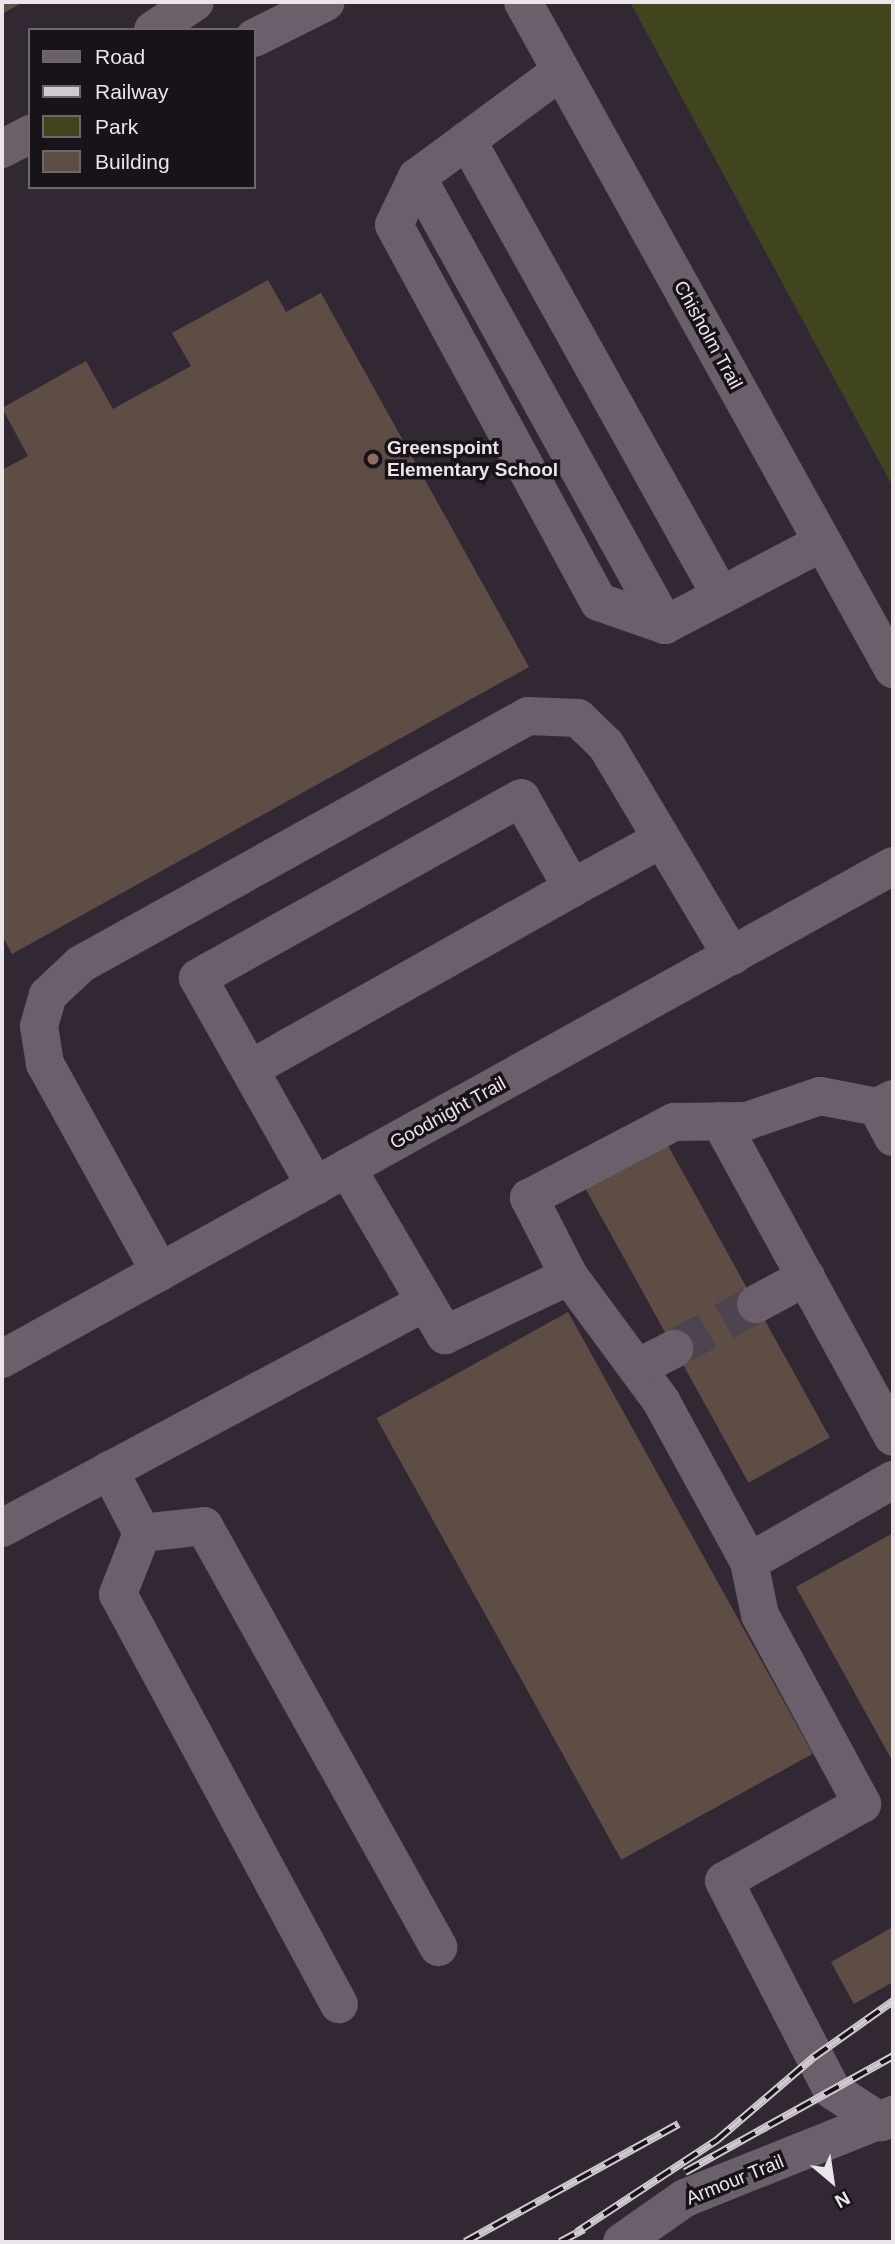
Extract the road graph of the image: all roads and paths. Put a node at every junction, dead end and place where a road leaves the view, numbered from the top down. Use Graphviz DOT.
graph roads {
  1 [pos="195,2"];
  2 [pos="326,2"];
  3 [pos="523,2"];
  4 [pos="156,28"];
  5 [pos="256,37"];
  6 [pos="561,71"];
  7 [pos="28,135"];
  8 [pos="467,140"];
  9 [pos="2,149"];
  10 [pos="823,542"];
  11 [pos="721,596"];
  12 [pos="893,669"];
  13 [pos="662,839"];
  14 [pos="893,866"];
  15 [pos="572,888"];
  16 [pos="732,956"];
  17 [pos="250,1069"];
  18 [pos="888,1115"];
  19 [pos="720,1121"];
  20 [pos="331,1177"];
  21 [pos="160,1272"];
  22 [pos="569,1276"];
  23 [pos="806,1277"];
  24 [pos="425,1302"];
  25 [pos="756,1304"];
  26 [pos="674,1349"];
  27 [pos="2,1359"];
  28 [pos="637,1368"];
  29 [pos="893,1437"];
  30 [pos="109,1470"];
  31 [pos="893,1480"];
  32 [pos="2,1528"];
  33 [pos="142,1533"];
  34 [pos="749,1562"];
  35 [pos="438,1947"];
  36 [pos="340,2004"];
  37 [pos="887,2119"];
  38 [pos="622,2242"];
  1 -- 4 [label="street"];
  2 -- 5 [label="street"];
  3 -- 6 [label="street, Chisholm Trail"];
  6 -- 8 [label="street"];
  6 -- 10 [label="street, Chisholm Trail"];
  7 -- 9 [label="street"];
  8 -- 11 [label="street"];
  8 -- 11 [label="street"];
  10 -- 11 [label="street"];
  10 -- 12 [label="street, Chisholm Trail"];
  13 -- 15 [label="street"];
  13 -- 16 [label="street"];
  13 -- 21 [label="street"];
  14 -- 16 [label="street, Goodnight Trail"];
  15 -- 17 [label="street"];
  15 -- 17 [label="street"];
  16 -- 20 [label="street, Goodnight Trail"];
  17 -- 20 [label="street"];
  18 -- 19 [label="street"];
  19 -- 22 [label="street"];
  19 -- 23 [label="street"];
  20 -- 21 [label="street, Goodnight Trail"];
  20 -- 24 [label="street"];
  21 -- 27 [label="street, Goodnight Trail"];
  22 -- 24 [label="street"];
  22 -- 28 [label="street"];
  23 -- 25 [label="street"];
  23 -- 29 [label="street"];
  24 -- 30 [label="street"];
  26 -- 28 [label="street"];
  28 -- 34 [label="street"];
  30 -- 32 [label="street"];
  30 -- 33 [label="street"];
  31 -- 34 [label="street"];
  33 -- 35 [label="street"];
  33 -- 36 [label="street"];
  34 -- 37 [label="street"];
  37 -- 38 [label="street, Armour Trail"];
}
